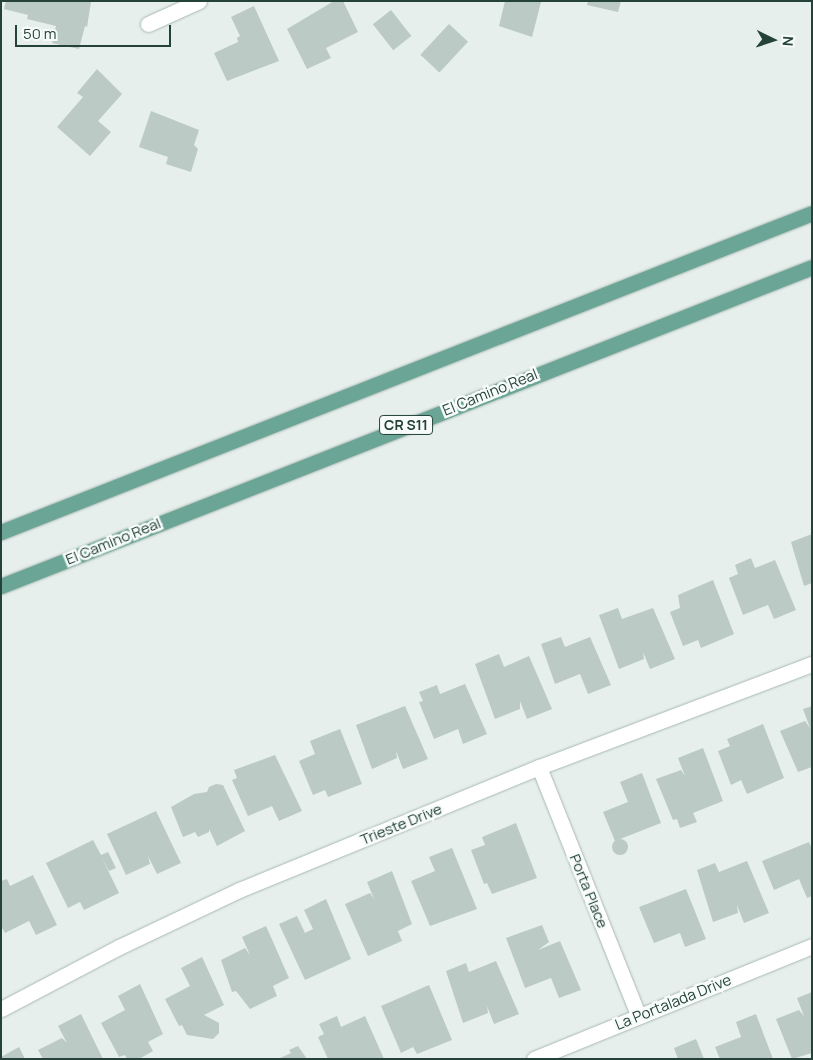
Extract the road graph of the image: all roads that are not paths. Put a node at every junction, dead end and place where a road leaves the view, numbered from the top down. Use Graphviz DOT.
graph roads {
  1 [pos="198,1"];
  2 [pos="148,24"];
  3 [pos="812,213"];
  4 [pos="812,266"];
  5 [pos="1,532"];
  6 [pos="1,586"];
  7 [pos="812,664"];
  8 [pos="539,768"];
  9 [pos="812,946"];
  10 [pos="1,1009"];
  11 [pos="638,1015"];
  12 [pos="534,1059"];
  1 -- 2 [label="street"];
  3 -- 5 [label="main road"];
  4 -- 6 [label="main road, El Camino Real / CR S11"];
  7 -- 8 [label="street, Trieste Drive"];
  8 -- 10 [label="street, Trieste Drive"];
  8 -- 11 [label="street, Porta Place"];
  9 -- 11 [label="street, La Portalada Drive"];
  11 -- 12 [label="street, La Portalada Drive"];
}
